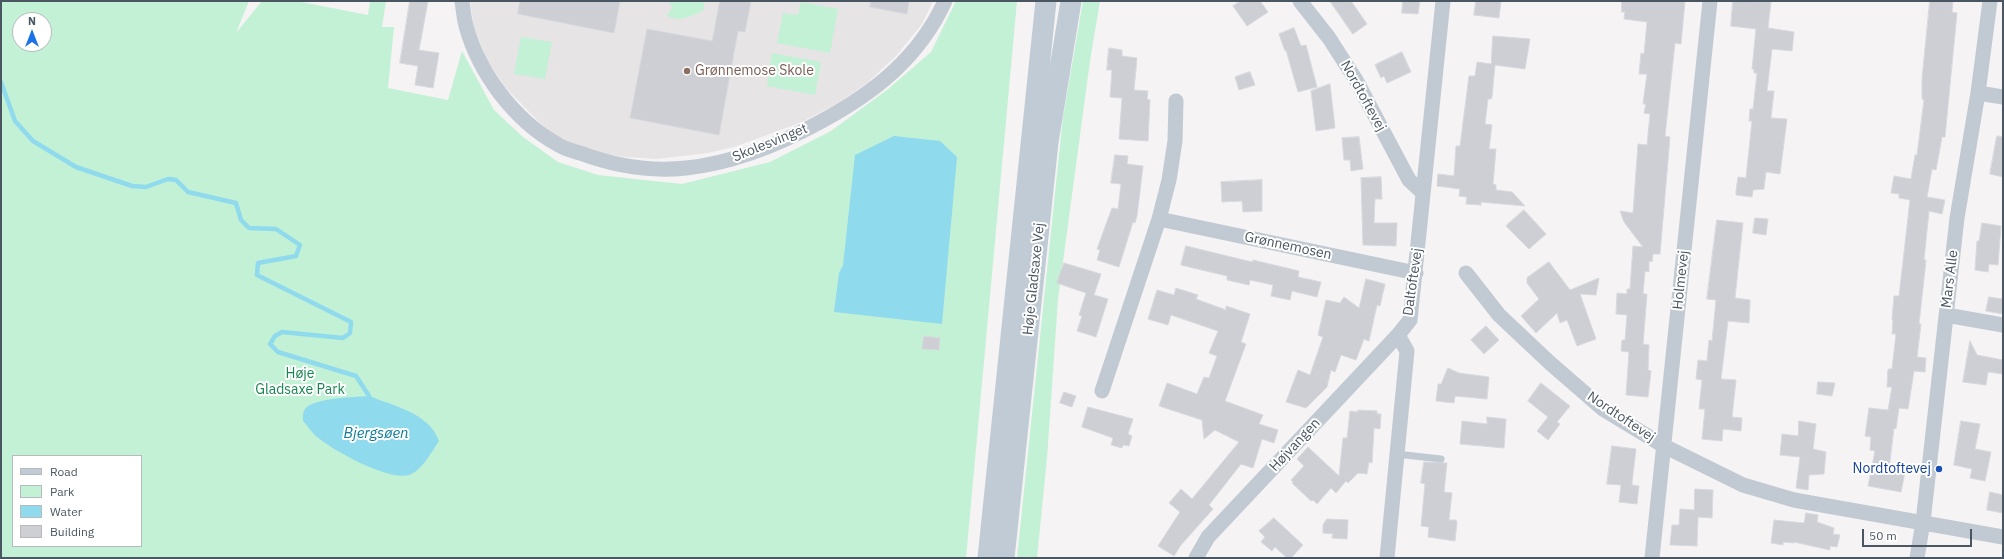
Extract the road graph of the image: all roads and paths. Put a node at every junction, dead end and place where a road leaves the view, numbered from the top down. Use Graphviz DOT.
graph roads {
  1 [pos="462,1"];
  2 [pos="945,1"];
  3 [pos="1046,1"];
  4 [pos="1071,1"];
  5 [pos="1300,1"];
  6 [pos="1443,1"];
  7 [pos="1710,1"];
  8 [pos="1990,1"];
  9 [pos="1978,93"];
  10 [pos="2003,97"];
  11 [pos="1176,102"];
  12 [pos="1423,193"];
  13 [pos="1159,219"];
  14 [pos="1416,273"];
  15 [pos="1466,273"];
  16 [pos="1946,315"];
  17 [pos="2003,325"];
  18 [pos="1398,335"];
  19 [pos="1102,391"];
  20 [pos="1664,446"];
  21 [pos="1396,454"];
  22 [pos="1441,459"];
  23 [pos="1924,522"];
  24 [pos="2003,537"];
  25 [pos="988,558"];
  26 [pos="1004,558"];
  27 [pos="1196,558"];
  28 [pos="1386,558"];
  29 [pos="1652,558"];
  30 [pos="1917,558"];
  1 -- 2 [label="street, Skolesvinget"];
  3 -- 25 [label="street, Høje Gladsaxe Vej"];
  4 -- 26 [label="street, Høje Gladsaxe Vej"];
  5 -- 12 [label="street, Nordtoftevej"];
  6 -- 12 [label="street, Daltoftevej"];
  7 -- 20 [label="street, Holmevej"];
  8 -- 9 [label="street, Mars Alle"];
  9 -- 10 [label="street"];
  9 -- 16 [label="street, Mars Alle"];
  11 -- 13 [label="street"];
  12 -- 14 [label="street, Daltoftevej"];
  13 -- 14 [label="street, Grønnemosen"];
  13 -- 19 [label="street"];
  14 -- 18 [label="street, Daltoftevej"];
  15 -- 20 [label="street, Nordtoftevej"];
  16 -- 17 [label="street"];
  16 -- 23 [label="street, Mars Alle"];
  18 -- 21 [label="street, Daltoftevej"];
  18 -- 27 [label="street, Højvangen"];
  20 -- 23 [label="street, Nordtoftevej"];
  20 -- 29 [label="street, Holmevej"];
  21 -- 22 [label="lane"];
  21 -- 28 [label="street, Daltoftevej"];
  23 -- 24 [label="street, Nordtoftevej"];
  23 -- 30 [label="street, Mars Alle"];
}
